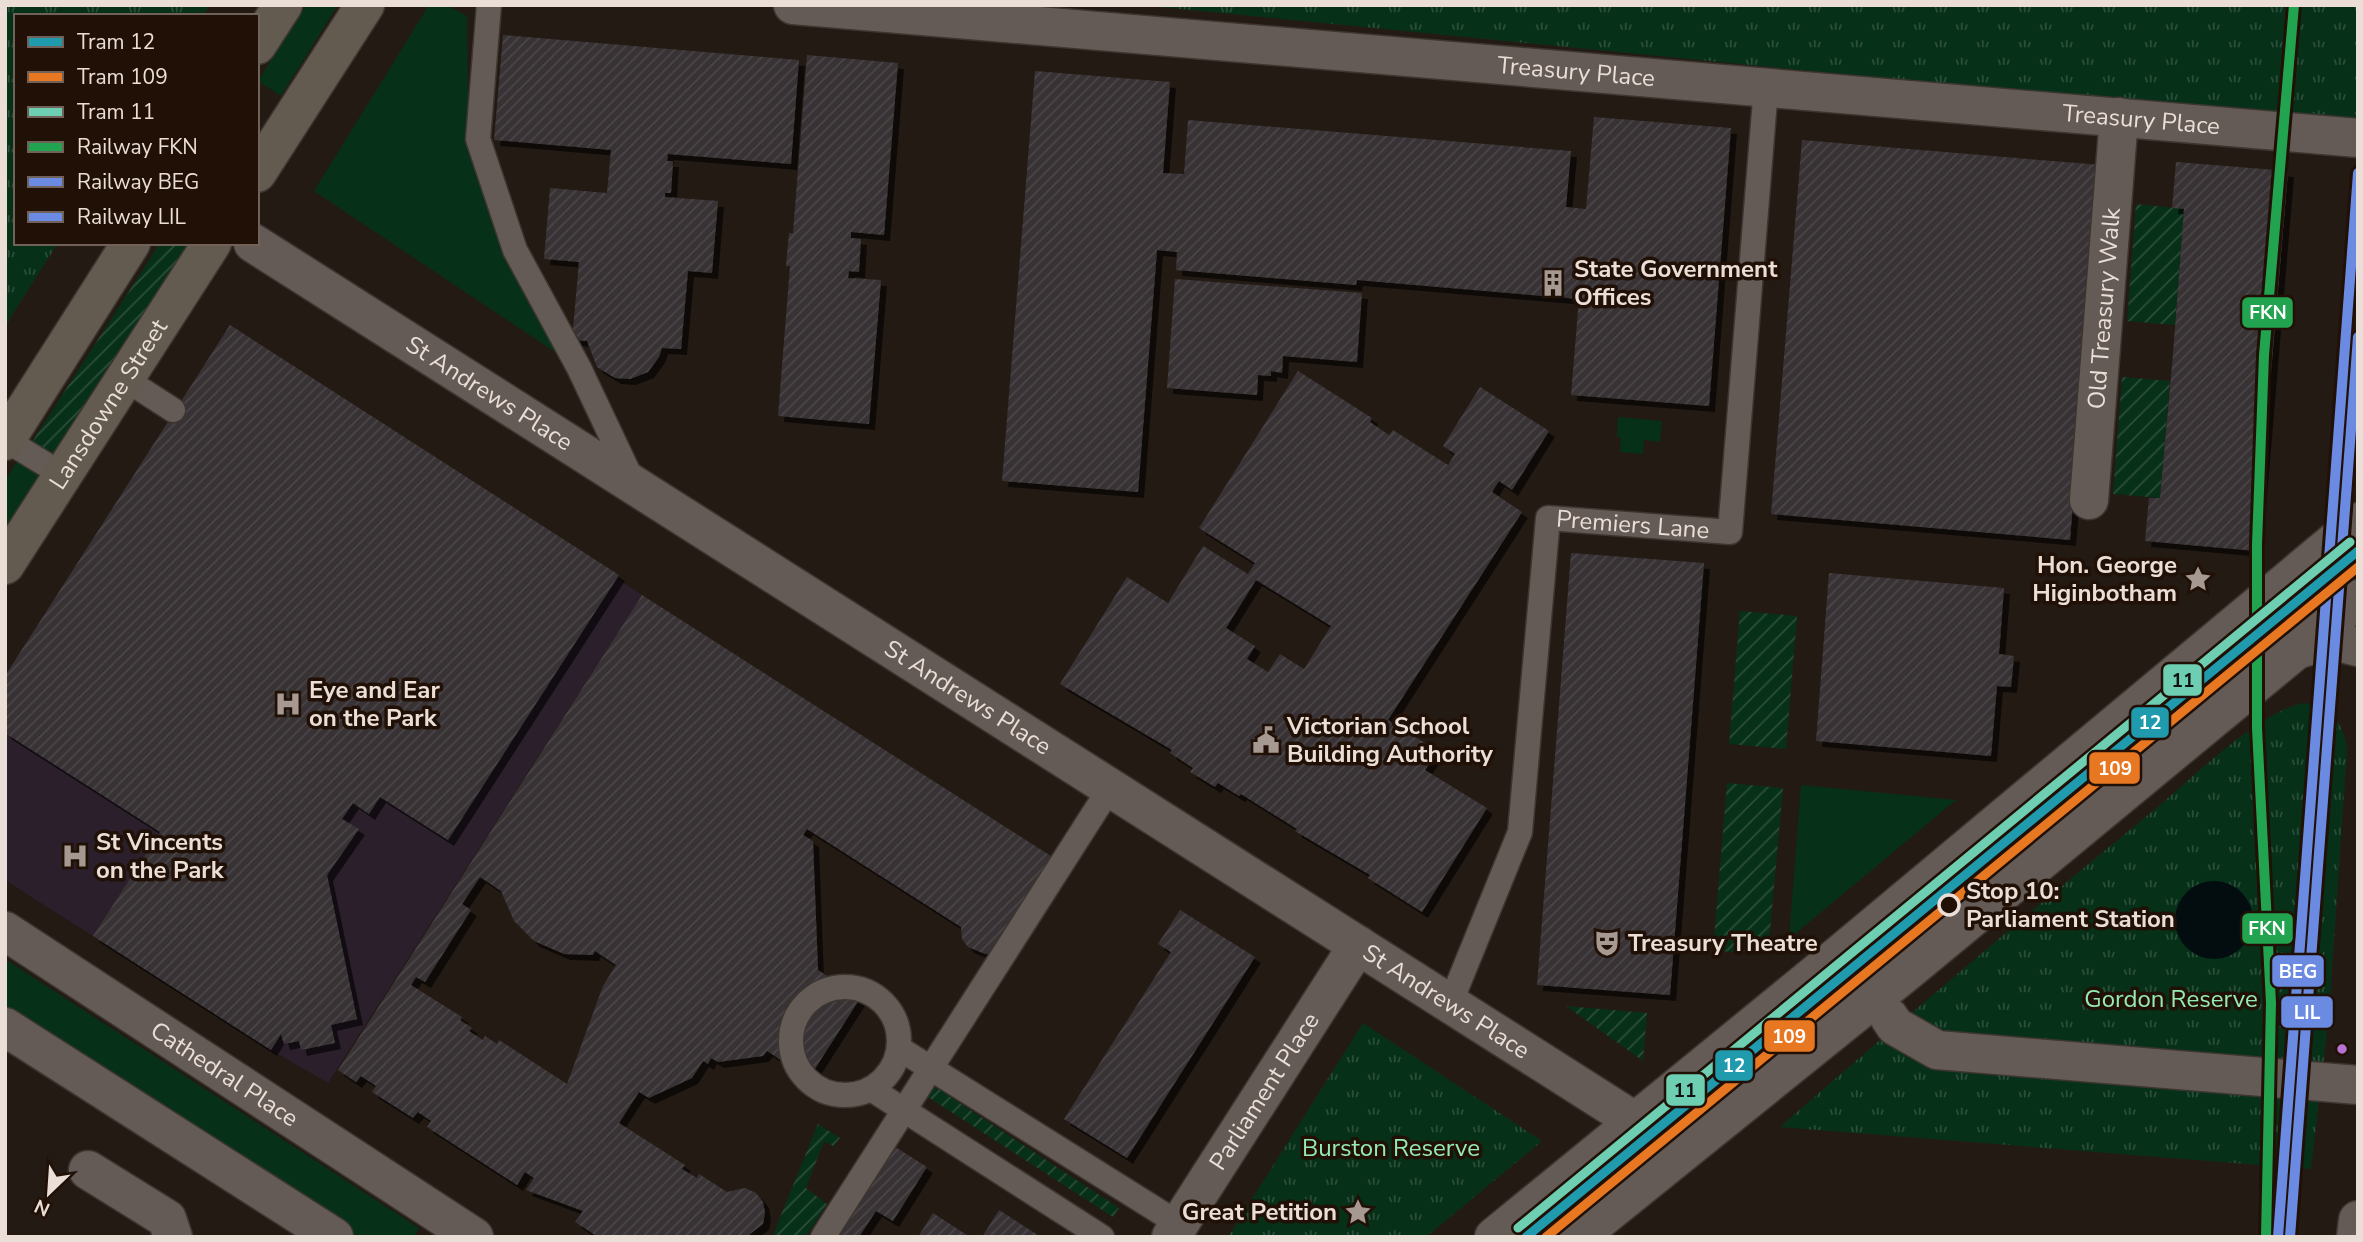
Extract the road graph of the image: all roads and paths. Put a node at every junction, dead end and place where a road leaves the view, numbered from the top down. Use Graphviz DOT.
graph roads {
  1 [pos="283,5"];
  2 [pos="365,5"];
  3 [pos="489,5"];
  4 [pos="793,5"];
  5 [pos="259,43"];
  6 [pos="1766,87"];
  7 [pos="2119,117"];
  8 [pos="2358,138"];
  9 [pos="259,170"];
  10 [pos="130,245"];
  11 [pos="211,245"];
  12 [pos="256,245"];
  13 [pos="125,379"];
  14 [pos="173,410"];
  15 [pos="6,440"];
  16 [pos="63,475"];
  17 [pos="635,486"];
  18 [pos="2089,500"];
  19 [pos="2358,522"];
  20 [pos="5,565"];
  21 [pos="2358,599"];
  22 [pos="2358,647"];
  23 [pos="2295,651"];
  24 [pos="1110,788"];
  25 [pos="5,931"];
  26 [pos="1358,945"];
  27 [pos="1450,1004"];
  28 [pos="1889,1017"];
  29 [pos="5,1027"];
  30 [pos="900,1049"];
  31 [pos="931,1068"];
  32 [pos="2358,1085"];
  33 [pos="871,1090"];
  34 [pos="904,1110"];
  35 [pos="1636,1122"];
  36 [pos="1681,1153"];
  37 [pos="88,1170"];
  38 [pos="1574,1171"];
  39 [pos="1607,1212"];
  40 [pos="2358,1220"];
  41 [pos="452,1231"];
  42 [pos="1175,1231"];
  43 [pos="173,1237"];
  44 [pos="334,1237"];
  45 [pos="823,1237"];
  46 [pos="1102,1237"];
  47 [pos="1494,1237"];
  48 [pos="1578,1237"];
  49 [pos="2356,1237"];
  1 -- 5 [label="main road"];
  2 -- 9 [label="main road"];
  3 -- 17 [label="lane"];
  4 -- 6 [label="street, Treasury Place"];
  6 -- 7 [label="street, Treasury Place"];
  6 -- 27 [label="lane, Premiers Lane"];
  7 -- 8 [label="street, Treasury Place"];
  7 -- 18 [label="street, Old Treasury Walk"];
  10 -- 15 [label="main road"];
  11 -- 13 [label="main road, Lansdowne Street"];
  12 -- 17 [label="street, St Andrews Place"];
  13 -- 14 [label="lane"];
  13 -- 16 [label="main road, Lansdowne Street"];
  15 -- 16 [label="lane"];
  16 -- 20 [label="main road, Lansdowne Street"];
  17 -- 24 [label="street, St Andrews Place"];
  19 -- 35 [label="street"];
  21 -- 23 [label="street"];
  22 -- 23 [label="street"];
  23 -- 36 [label="street"];
  24 -- 26 [label="street, St Andrews Place"];
  24 -- 31 [label="lane"];
  25 -- 41 [label="street, Cathedral Place"];
  26 -- 27 [label="street, St Andrews Place"];
  26 -- 42 [label="street, Parliament Place"];
  27 -- 35 [label="street, St Andrews Place"];
  28 -- 32 [label="street"];
  29 -- 44 [label="street"];
  30 -- 31 [label="lane"];
  30 -- 33 [label="lane"];
  30 -- 33 [label="lane"];
  31 -- 34 [label="lane"];
  31 -- 42 [label="lane"];
  33 -- 34 [label="lane"];
  34 -- 45 [label="lane"];
  34 -- 46 [label="lane"];
  35 -- 36 [label="street, St Andrews Place"];
  35 -- 38 [label="street"];
  36 -- 39 [label="street"];
  37 -- 43 [label="street"];
  38 -- 39 [label="street"];
  38 -- 47 [label="street"];
  39 -- 48 [label="street"];
  40 -- 49 [label="street"];
}
